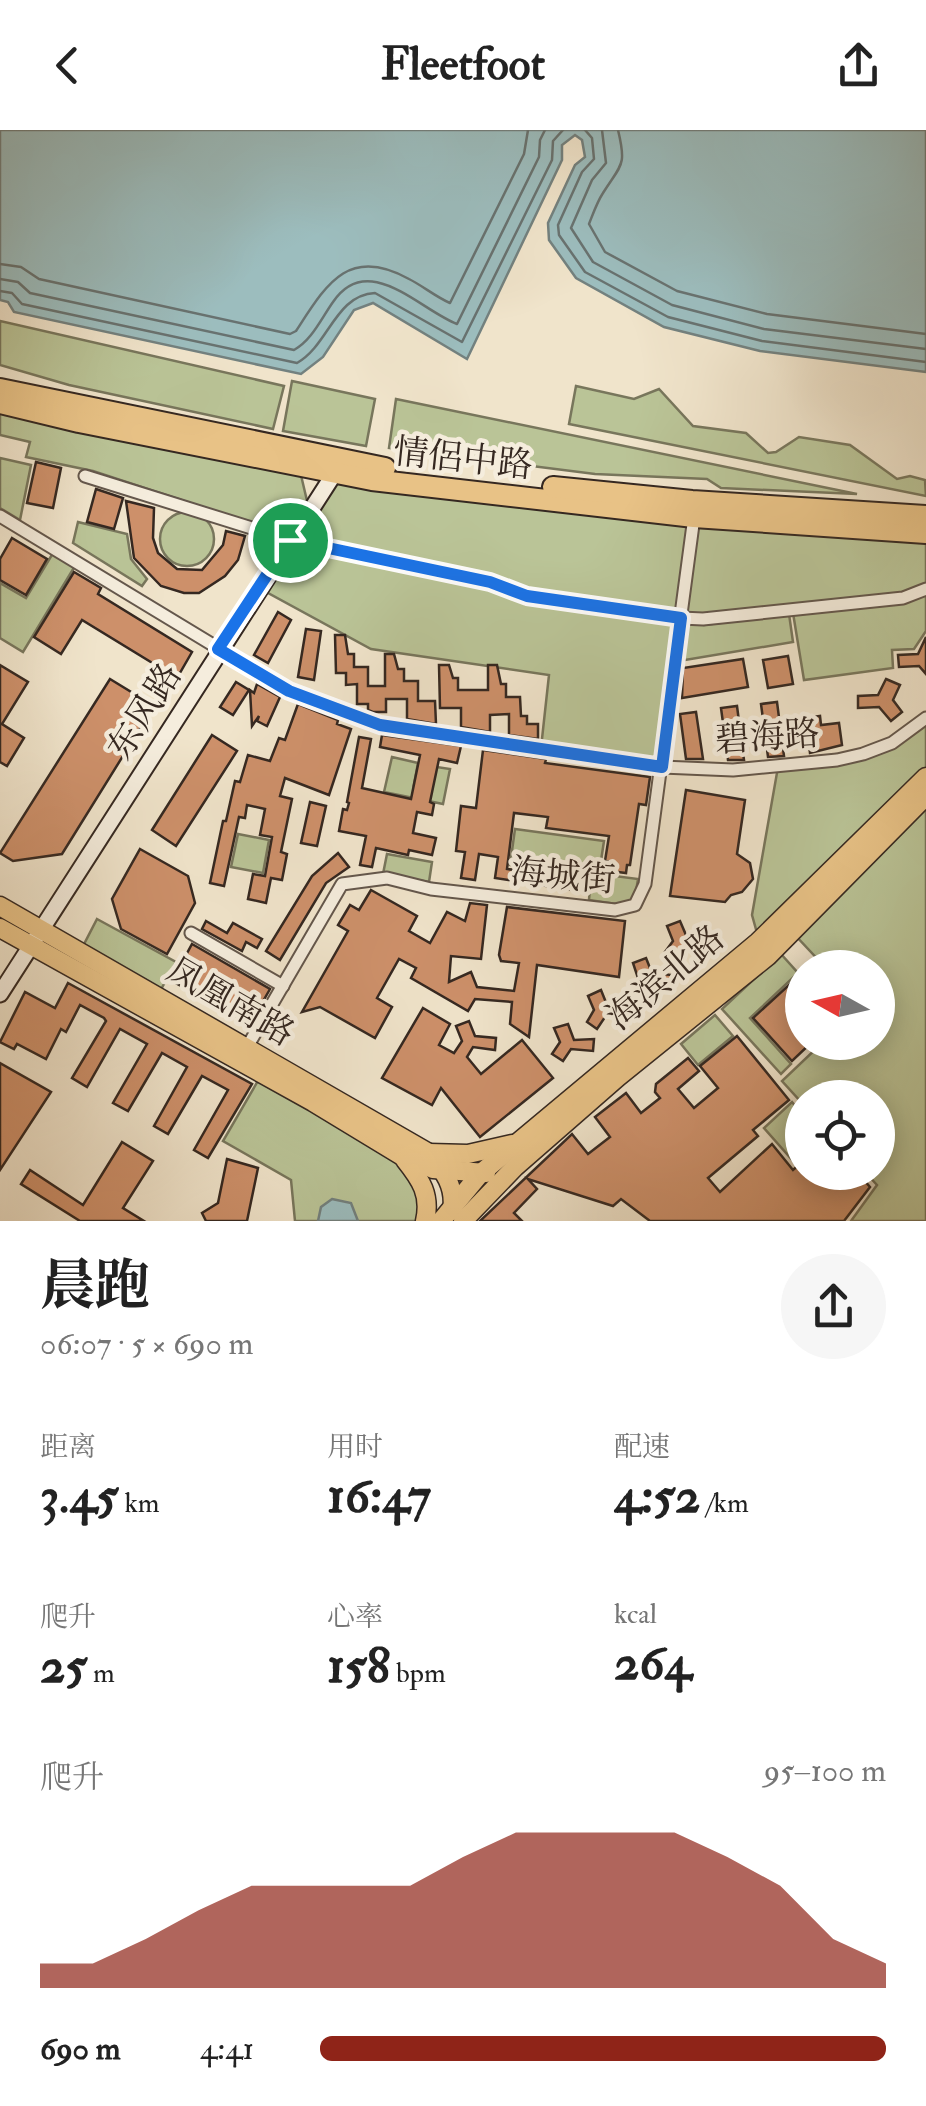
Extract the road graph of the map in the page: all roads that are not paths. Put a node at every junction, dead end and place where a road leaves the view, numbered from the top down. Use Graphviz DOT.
graph roads {
  1 [pos="0,388"];
  2 [pos="0,403"];
  3 [pos="335,467"];
  4 [pos="85,476"];
  5 [pos="0,516"];
  6 [pos="694,516"];
  7 [pos="926,516"];
  8 [pos="926,532"];
  9 [pos="290,540"];
  10 [pos="926,590"];
  11 [pos="681,618"];
  12 [pos="218,649"];
  13 [pos="926,718"];
  14 [pos="662,767"];
  15 [pos="926,776"];
  16 [pos="926,796"];
  17 [pos="0,906"];
  18 [pos="0,928"];
  19 [pos="190,934"];
  20 [pos="36,938"];
  21 [pos="283,986"];
  22 [pos="0,994"];
  23 [pos="247,1047"];
  24 [pos="517,1143"];
  25 [pos="429,1154"];
  26 [pos="402,1156"];
  27 [pos="516,1167"];
  28 [pos="444,1170"];
  29 [pos="480,1174"];
  30 [pos="455,1216"];
  31 [pos="425,1221"];
  32 [pos="441,1221"];
  1 -- 3 [label="highway, 情侶中路"];
  2 -- 3 [label="highway, 情侶中路"];
  3 -- 6 [label="highway, 情侶中路"];
  3 -- 7 [label="highway, 情侶中路"];
  3 -- 9 [label="street, 东风路"];
  4 -- 9 [label="street"];
  5 -- 12 [label="street, 碧海路"];
  6 -- 8 [label="highway, 情侶中路"];
  6 -- 11 [label="street, 海城街"];
  9 -- 11 [label="street"];
  9 -- 12 [label="street, 东风路"];
  10 -- 11 [label="street"];
  11 -- 14 [label="street, 海城街"];
  12 -- 14 [label="street, 碧海路"];
  12 -- 20 [label="street, 东风路"];
  13 -- 14 [label="street, 碧海路"];
  14 -- 21 [label="street, 海城街"];
  15 -- 24 [label="main road, 海滨北路"];
  16 -- 27 [label="main road, 海滨北路"];
  17 -- 20 [label="main road, 凤凰南路"];
  18 -- 20 [label="main road, 凤凰南路"];
  19 -- 21 [label="street"];
  20 -- 22 [label="street, 东风路"];
  20 -- 23 [label="main road, 凤凰南路"];
  20 -- 26 [label="main road, 凤凰南路"];
  21 -- 23 [label="street, 海城街"];
  23 -- 25 [label="main road, 凤凰南路"];
  24 -- 25 [label="main road"];
  24 -- 29 [label="main road, 海滨北路"];
  25 -- 28 [label="main road, 凤凰南路"];
  26 -- 28 [label="main road, 凤凰南路"];
  26 -- 31 [label="main road, 凤凰南路"];
  27 -- 29 [label="main road, 凤凰南路"];
  27 -- 30 [label="main road, 海滨北路"];
  28 -- 29 [label="main road, 凤凰南路"];
  28 -- 30 [label="main road, 凤凰南路"];
  29 -- 30 [label="main road, 海滨北路"];
  30 -- 32 [label="main road, 海滨北路"];
}
